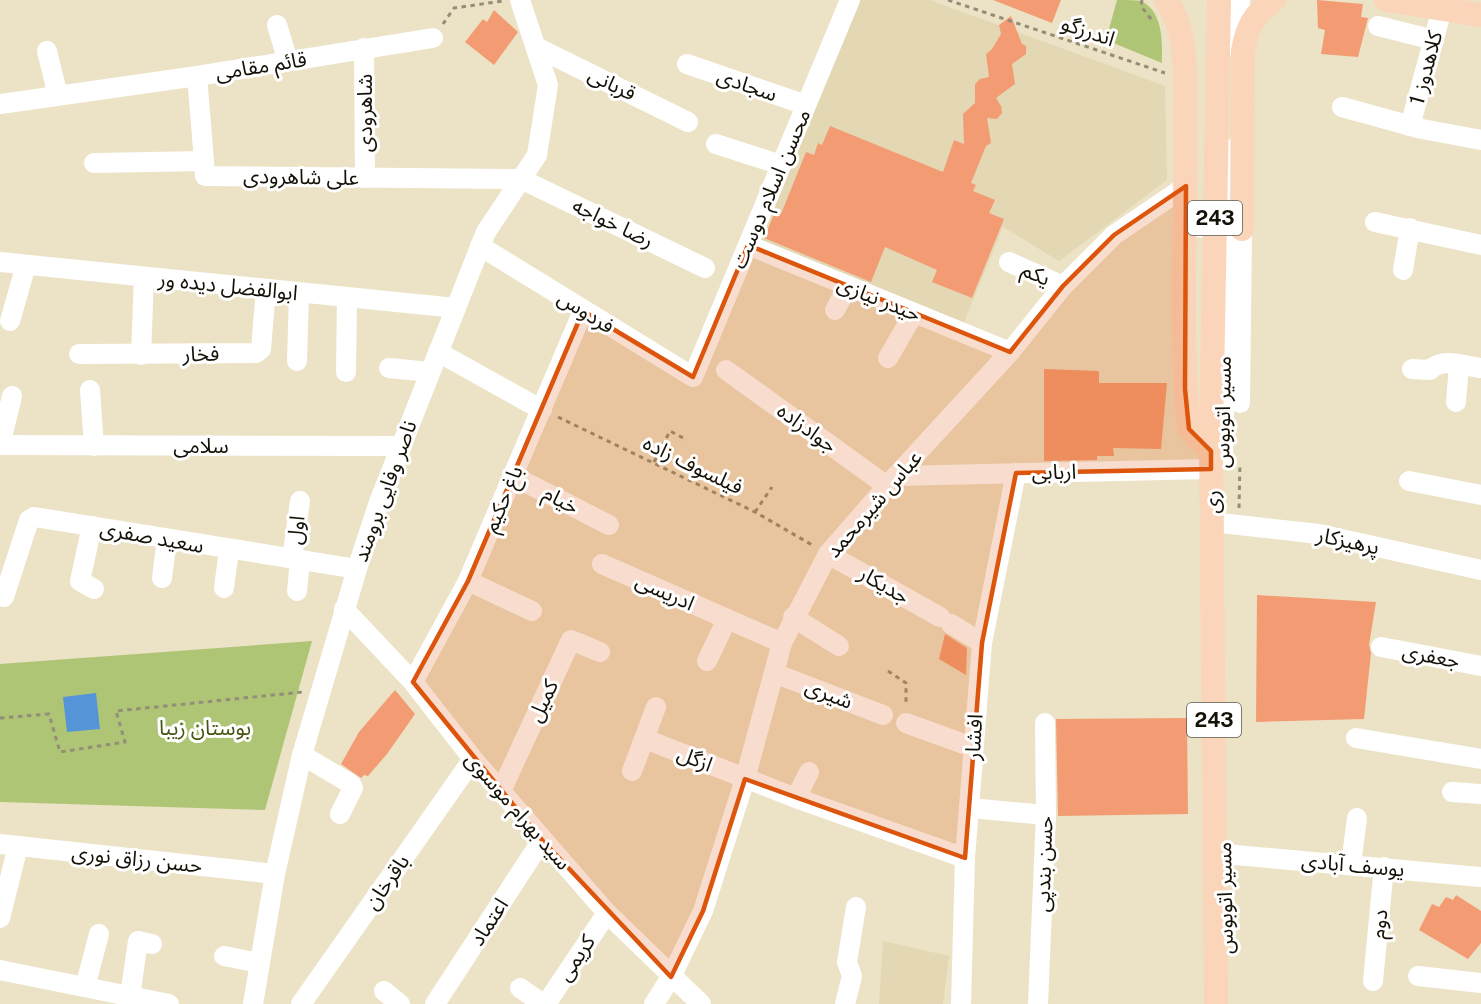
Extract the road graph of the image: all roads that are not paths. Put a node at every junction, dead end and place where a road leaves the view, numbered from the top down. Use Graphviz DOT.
graph roads {
  1 [pos="520,0"];
  2 [pos="850,0"];
  3 [pos="1167,0"];
  4 [pos="1219,0"];
  5 [pos="1240,0"];
  6 [pos="1274,0"];
  7 [pos="1386,0"];
  8 [pos="1442,9"];
  9 [pos="1481,15"];
  10 [pos="277,25"];
  11 [pos="1378,26"];
  12 [pos="433,38"];
  13 [pos="1434,40"];
  14 [pos="536,47"];
  15 [pos="364,48"];
  16 [pos="47,51"];
  17 [pos="288,61"];
  18 [pos="687,64"];
  19 [pos="197,76"];
  20 [pos="58,96"];
  21 [pos="0,104"];
  22 [pos="806,105"];
  23 [pos="1342,108"];
  24 [pos="688,122"];
  25 [pos="1410,126"];
  26 [pos="1481,140"];
  27 [pos="716,144"];
  28 [pos="204,161"];
  29 [pos="94,163"];
  30 [pos="781,165"];
  31 [pos="365,178"];
  32 [pos="521,179"];
  33 [pos="1186,186"];
  34 [pos="1375,222"];
  35 [pos="1186,227"];
  36 [pos="1234,228"];
  37 [pos="1410,228"];
  38 [pos="748,245"];
  39 [pos="1481,245"];
  40 [pos="480,246"];
  41 [pos="0,262"];
  42 [pos="1009,262"];
  43 [pos="26,265"];
  44 [pos="705,268"];
  45 [pos="1403,270"];
  46 [pos="144,277"];
  47 [pos="848,286"];
  48 [pos="1063,286"];
  49 [pos="266,289"];
  50 [pos="298,293"];
  51 [pos="347,298"];
  52 [pos="456,308"];
  53 [pos="835,310"];
  54 [pos="583,311"];
  55 [pos="914,313"];
  56 [pos="10,321"];
  57 [pos="438,352"];
  58 [pos="1010,352"];
  59 [pos="79,354"];
  60 [pos="141,355"];
  61 [pos="888,358"];
  62 [pos="297,361"];
  63 [pos="1459,365"];
  64 [pos="389,368"];
  65 [pos="1481,368"];
  66 [pos="1412,369"];
  67 [pos="726,370"];
  68 [pos="346,372"];
  69 [pos="430,372"];
  70 [pos="693,377"];
  71 [pos="90,390"];
  72 [pos="12,396"];
  73 [pos="1456,402"];
  74 [pos="1240,403"];
  75 [pos="542,410"];
  76 [pos="0,445"];
  77 [pos="94,446"];
  78 [pos="402,446"];
  79 [pos="1211,452"];
  80 [pos="1016,473"];
  81 [pos="513,476"];
  82 [pos="892,481"];
  83 [pos="1409,481"];
  84 [pos="1481,495"];
  85 [pos="300,501"];
  86 [pos="1217,523"];
  87 [pos="609,525"];
  88 [pos="92,526"];
  89 [pos="167,539"];
  90 [pos="229,550"];
  91 [pos="828,554"];
  92 [pos="296,560"];
  93 [pos="602,564"];
  94 [pos="357,569"];
  95 [pos="1481,570"];
  96 [pos="162,578"];
  97 [pos="468,581"];
  98 [pos="224,588"];
  99 [pos="94,589"];
  100 [pos="297,591"];
  101 [pos="4,597"];
  102 [pos="344,609"];
  103 [pos="532,611"];
  104 [pos="793,617"];
  105 [pos="727,620"];
  106 [pos="982,643"];
  107 [pos="782,644"];
  108 [pos="839,646"];
  109 [pos="1381,647"];
  110 [pos="600,652"];
  111 [pos="707,661"];
  112 [pos="1481,666"];
  113 [pos="774,673"];
  114 [pos="413,682"];
  115 [pos="656,707"];
  116 [pos="883,715"];
  117 [pos="906,723"];
  118 [pos="1046,723"];
  119 [pos="1356,738"];
  120 [pos="645,739"];
  121 [pos="972,747"];
  122 [pos="302,755"];
  123 [pos="473,759"];
  124 [pos="1481,759"];
  125 [pos="632,771"];
  126 [pos="809,772"];
  127 [pos="745,779"];
  128 [pos="501,791"];
  129 [pos="1452,792"];
  130 [pos="1481,794"];
  131 [pos="796,798"];
  132 [pos="970,808"];
  133 [pos="340,814"];
  134 [pos="1046,815"];
  135 [pos="1357,818"];
  136 [pos="542,840"];
  137 [pos="9,845"];
  138 [pos="1224,854"];
  139 [pos="965,858"];
  140 [pos="1351,864"];
  141 [pos="1384,867"];
  142 [pos="275,874"];
  143 [pos="1481,877"];
  144 [pos="856,906"];
  145 [pos="607,913"];
  146 [pos="0,918"];
  147 [pos="99,934"];
  148 [pos="152,944"];
  149 [pos="224,956"];
  150 [pos="259,963"];
  151 [pos="0,970"];
  152 [pos="1418,976"];
  153 [pos="671,977"];
  154 [pos="1373,981"];
  155 [pos="1481,983"];
  156 [pos="85,987"];
  157 [pos="520,988"];
  158 [pos="384,991"];
  159 [pos="130,996"];
  160 [pos="169,1004"];
  161 [pos="253,1004"];
  162 [pos="301,1004"];
  163 [pos="400,1004"];
  164 [pos="435,1004"];
  165 [pos="544,1004"];
  166 [pos="654,1004"];
  167 [pos="701,1004"];
  168 [pos="845,1004"];
  169 [pos="961,1004"];
  170 [pos="1038,1004"];
  171 [pos="1216,1004"];
  172 [pos="1227,1004"];
  1 -- 14 [label="street, ناصر وفایی برومند"];
  2 -- 22 [label="street, محسن اسلام دوست"];
  3 -- 33 [label="main road"];
  4 -- 79 [label="main road, ری / 243"];
  5 -- 36 [label="street, مسیر اتوبوس"];
  6 -- 36 [label="main road"];
  7 -- 8 [label="main road"];
  8 -- 9 [label="main road"];
  8 -- 13 [label="street, کلاهدوز 1"];
  10 -- 17 [label="street"];
  11 -- 13 [label="street"];
  12 -- 15 [label="street, قائم مقامی"];
  13 -- 25 [label="street, کلاهدوز 1"];
  14 -- 24 [label="street, قربانی"];
  14 -- 32 [label="street, ناصر وفایی برومند"];
  15 -- 17 [label="street, قائم مقامی"];
  15 -- 31 [label="street, شاهرودی"];
  16 -- 20 [label="street"];
  17 -- 19 [label="street, قائم مقامی"];
  18 -- 22 [label="street, سجادی"];
  19 -- 20 [label="street, قائم مقامی"];
  19 -- 28 [label="street"];
  20 -- 21 [label="street, قائم مقامی"];
  22 -- 30 [label="street, محسن اسلام دوست"];
  23 -- 25 [label="street"];
  25 -- 26 [label="street"];
  27 -- 30 [label="street"];
  28 -- 29 [label="street"];
  28 -- 31 [label="street, علی شاهرودی"];
  30 -- 38 [label="street, محسن اسلام دوست"];
  31 -- 32 [label="street, علی شاهرودی"];
  32 -- 40 [label="street, ناصر وفایی برومند"];
  32 -- 44 [label="street, رضا خواجه"];
  33 -- 35 [label="main road"];
  33 -- 48 [label="street, عباس شیرمحمد"];
  34 -- 37 [label="street"];
  35 -- 36 [label="street"];
  35 -- 79 [label="main road"];
  36 -- 74 [label="street"];
  36 -- 86 [label="street, مسیر اتوبوس"];
  37 -- 39 [label="street"];
  37 -- 45 [label="street"];
  38 -- 47 [label="street, حیدر نیازی"];
  38 -- 70 [label="street, محسن اسلام دوست"];
  40 -- 52 [label="street, ناصر وفایی برومند"];
  40 -- 54 [label="street, فردوس"];
  41 -- 43 [label="street, ابوالفضل دیده ور"];
  42 -- 48 [label="street, یکم"];
  43 -- 46 [label="street, ابوالفضل دیده ور"];
  43 -- 56 [label="street"];
  46 -- 49 [label="street, ابوالفضل دیده ور"];
  46 -- 60 [label="street"];
  47 -- 53 [label="street"];
  47 -- 55 [label="street, حیدر نیازی"];
  48 -- 58 [label="street, عباس شیرمحمد"];
  49 -- 50 [label="street, ابوالفضل دیده ور"];
  49 -- 60 [label="street, فخار"];
  50 -- 51 [label="street, ابوالفضل دیده ور"];
  50 -- 62 [label="street"];
  51 -- 52 [label="street, ابوالفضل دیده ور"];
  51 -- 68 [label="street"];
  52 -- 57 [label="street, ناصر وفایی برومند"];
  54 -- 70 [label="street, فردوس"];
  54 -- 75 [label="street, باغ حکیم"];
  55 -- 58 [label="street, حیدر نیازی"];
  55 -- 61 [label="street"];
  57 -- 69 [label="street, ناصر وفایی برومند"];
  57 -- 75 [label="street"];
  58 -- 82 [label="street, عباس شیرمحمد"];
  59 -- 60 [label="street, فخار"];
  63 -- 65 [label="street"];
  63 -- 66 [label="street"];
  63 -- 73 [label="street"];
  64 -- 69 [label="street"];
  67 -- 82 [label="street, جوادزاده"];
  69 -- 78 [label="street, ناصر وفایی برومند"];
  71 -- 77 [label="street"];
  72 -- 76 [label="street"];
  75 -- 81 [label="street, باغ حکیم"];
  76 -- 77 [label="street, سلامی"];
  77 -- 78 [label="street, سلامی"];
  78 -- 94 [label="street, ناصر وفایی برومند"];
  79 -- 80 [label="street, اربابی"];
  79 -- 86 [label="main road, ری / 243"];
  80 -- 82 [label="street, اربابی"];
  80 -- 106 [label="street, افشار"];
  81 -- 87 [label="street, خیام"];
  81 -- 97 [label="street, باغ حکیم"];
  82 -- 91 [label="street, عباس شیرمحمد"];
  83 -- 84 [label="street"];
  85 -- 92 [label="street, اول"];
  86 -- 95 [label="street, پرهیزکار"];
  86 -- 138 [label="street, مسیر اتوبوس"];
  86 -- 171 [label="main road, ری / 243"];
  88 -- 89 [label="street, سعید صفری"];
  88 -- 99 [label="street"];
  88 -- 101 [label="street, سعید صفری"];
  89 -- 90 [label="street, سعید صفری"];
  89 -- 96 [label="street"];
  90 -- 92 [label="street, سعید صفری"];
  90 -- 98 [label="street"];
  91 -- 104 [label="street, عباس شیرمحمد"];
  91 -- 106 [label="street, جدیکار"];
  92 -- 94 [label="street, سعید صفری"];
  92 -- 100 [label="street, اول"];
  93 -- 105 [label="street, ادریسی"];
  94 -- 102 [label="street, ناصر وفایی برومند"];
  97 -- 103 [label="street"];
  97 -- 114 [label="street, باغ حکیم"];
  102 -- 114 [label="street, سید بهرام موسوی"];
  102 -- 122 [label="street, ناصر وفایی برومند"];
  104 -- 107 [label="street, عباس شیرمحمد"];
  104 -- 108 [label="street"];
  105 -- 107 [label="street, ادریسی"];
  105 -- 111 [label="street"];
  106 -- 121 [label="street, افشار"];
  107 -- 113 [label="street, عباس شیرمحمد"];
  109 -- 112 [label="street, جعفری"];
  110 -- 128 [label="street, کمیل"];
  113 -- 116 [label="street, شیری"];
  113 -- 127 [label="street, عباس شیرمحمد"];
  114 -- 123 [label="street, سید بهرام موسوی"];
  115 -- 120 [label="street"];
  117 -- 121 [label="street"];
  118 -- 134 [label="street, حسن بندپی"];
  119 -- 124 [label="street"];
  120 -- 125 [label="street"];
  120 -- 127 [label="street, ازگل"];
  121 -- 132 [label="street, افشار"];
  122 -- 133 [label="street"];
  122 -- 142 [label="street, ناصر وفایی برومند"];
  123 -- 128 [label="street, سید بهرام موسوی"];
  123 -- 162 [label="street, باقرخان"];
  126 -- 131 [label="street"];
  127 -- 131 [label="street, ازگل"];
  127 -- 153 [label="street, عباس شیرمحمد"];
  128 -- 136 [label="street, سید بهرام موسوی"];
  129 -- 130 [label="street"];
  131 -- 139 [label="street, ازگل"];
  132 -- 134 [label="street"];
  132 -- 139 [label="street, افشار"];
  134 -- 170 [label="street, حسن بندپی"];
  135 -- 140 [label="street"];
  136 -- 145 [label="street, سید بهرام موسوی"];
  136 -- 164 [label="street, اعتماد"];
  137 -- 142 [label="street, حسن رزاق نوری"];
  137 -- 146 [label="street"];
  138 -- 140 [label="street, یوسف آبادی"];
  138 -- 172 [label="street, مسیر اتوبوس"];
  139 -- 169 [label="street, افشار"];
  140 -- 141 [label="street, یوسف آبادی"];
  141 -- 143 [label="street, یوسف آبادی"];
  141 -- 154 [label="street, دوم"];
  142 -- 150 [label="street, ناصر وفایی برومند"];
  144 -- 168 [label="street"];
  145 -- 153 [label="street, سید بهرام موسوی"];
  145 -- 165 [label="street, کریمی"];
  147 -- 156 [label="street"];
  148 -- 159 [label="street"];
  149 -- 150 [label="street"];
  150 -- 161 [label="street, ناصر وفایی برومند"];
  151 -- 156 [label="street"];
  152 -- 155 [label="street"];
  153 -- 166 [label="street, عباس شیرمحمد"];
  153 -- 167 [label="street, سید بهرام موسوی"];
  156 -- 159 [label="street"];
  157 -- 165 [label="street"];
  158 -- 163 [label="street"];
  159 -- 160 [label="street"];
}
